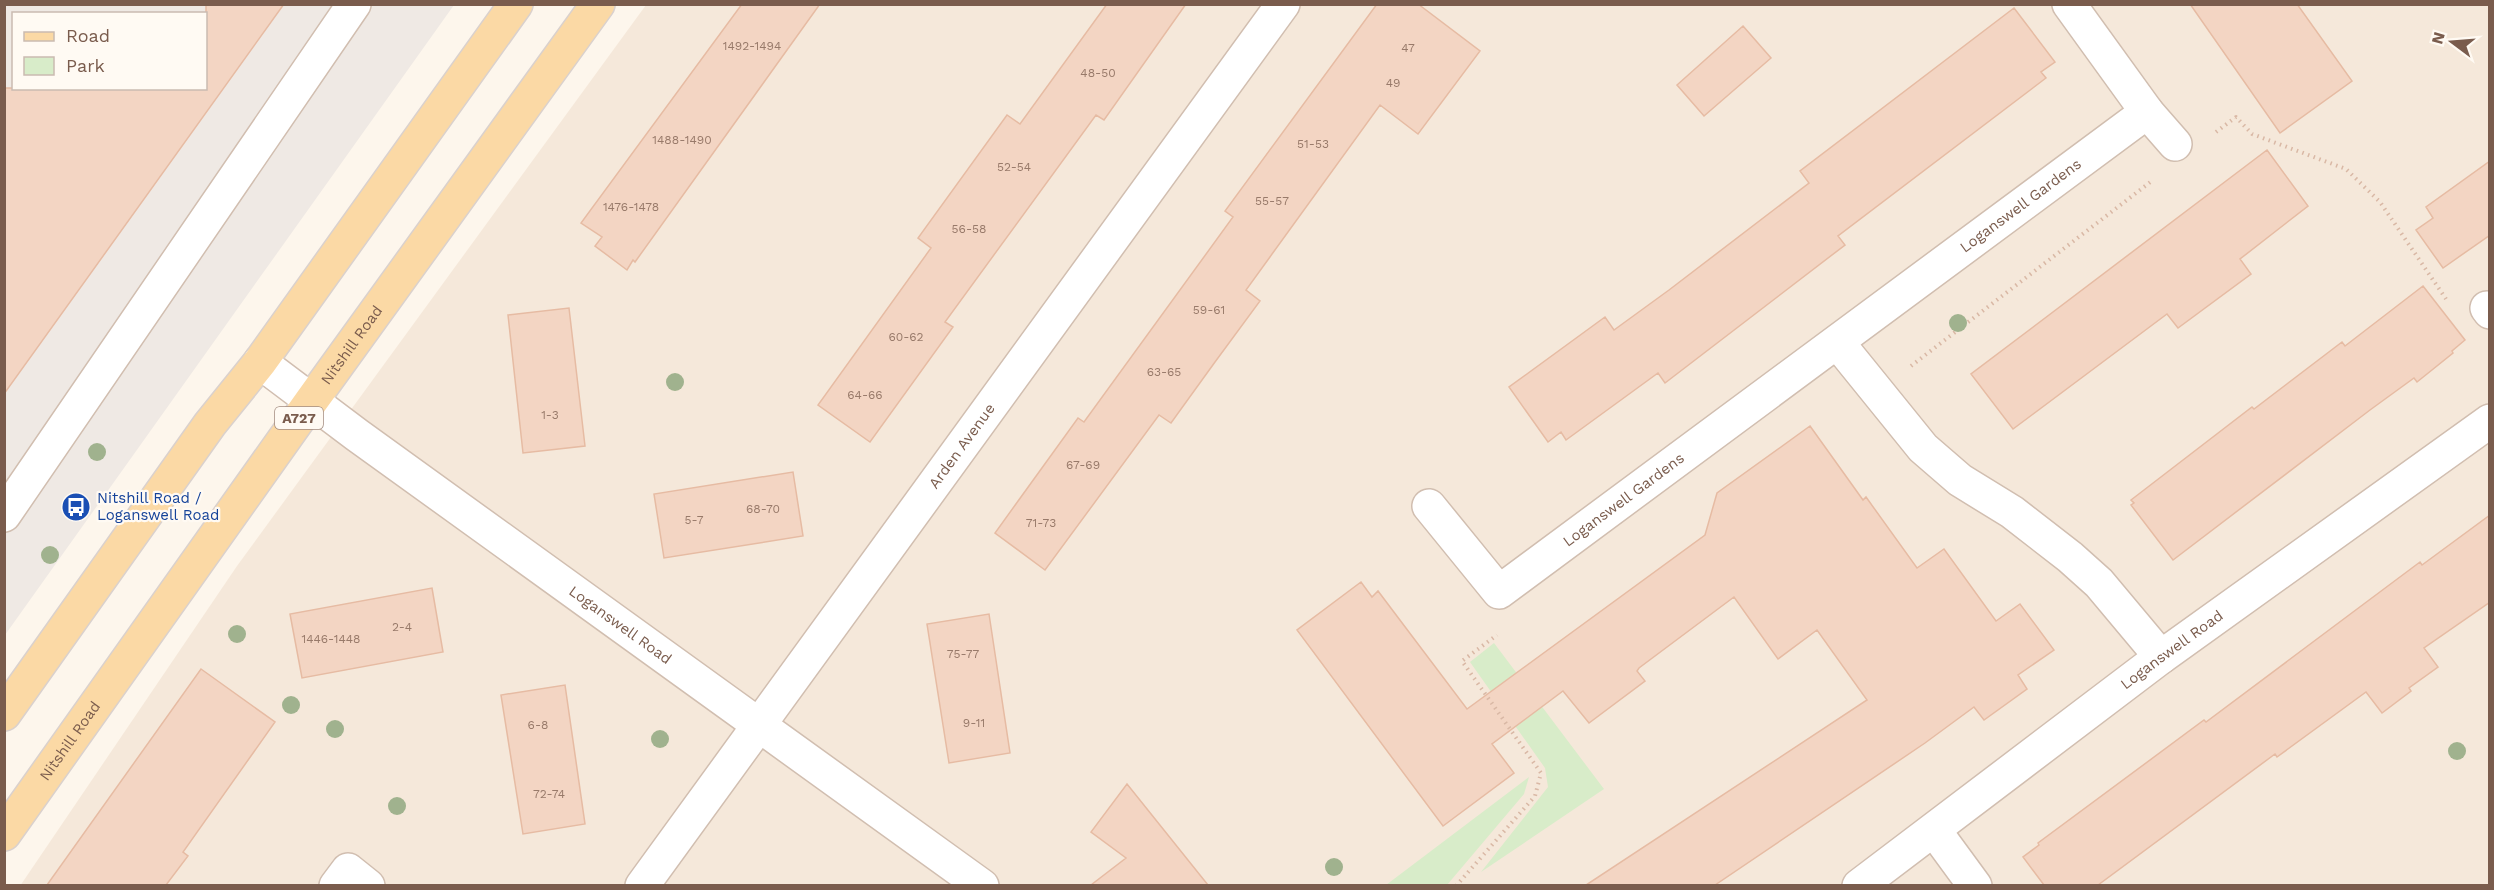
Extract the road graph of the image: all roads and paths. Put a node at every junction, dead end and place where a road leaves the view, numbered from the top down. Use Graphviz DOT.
graph roads {
  1 [pos="354,4"];
  2 [pos="516,4"];
  3 [pos="598,4"];
  4 [pos="1283,4"];
  5 [pos="2069,4"];
  6 [pos="2147,112"];
  7 [pos="2211,136"];
  8 [pos="2175,144"];
  9 [pos="2158,176"];
  10 [pos="2488,310"];
  11 [pos="1838,343"];
  12 [pos="260,362"];
  13 [pos="1877,392"];
  14 [pos="312,399"];
  15 [pos="2490,421"];
  16 [pos="1429,506"];
  17 [pos="4,515"];
  18 [pos="1499,592"];
  19 [pos="2161,657"];
  20 [pos="4,714"];
  21 [pos="758,725"];
  22 [pos="1934,830"];
  23 [pos="4,834"];
  24 [pos="336,885"];
  25 [pos="368,885"];
  26 [pos="642,885"];
  27 [pos="982,885"];
  28 [pos="1456,885"];
  29 [pos="1860,885"];
  30 [pos="1975,885"];
  1 -- 17 [label="street"];
  2 -- 12 [label="main road"];
  3 -- 14 [label="main road, Nitshill Road / A727"];
  4 -- 21 [label="street, Arden Avenue"];
  5 -- 6 [label="street"];
  6 -- 8 [label="street"];
  6 -- 11 [label="street, Loganswell Gardens"];
  7 -- 10 [label="path"];
  9 -- 13 [label="path"];
  11 -- 13 [label="street"];
  11 -- 18 [label="street, Loganswell Gardens"];
  12 -- 14 [label="street, Loganswell Road"];
  12 -- 20 [label="main road"];
  13 -- 19 [label="street"];
  14 -- 21 [label="street, Loganswell Road"];
  14 -- 23 [label="main road, Nitshill Road / A727"];
  15 -- 19 [label="street, Loganswell Road"];
  16 -- 18 [label="street"];
  18 -- 28 [label="path"];
  19 -- 22 [label="street, Loganswell Road"];
  21 -- 26 [label="street, Arden Avenue"];
  21 -- 27 [label="street, Loganswell Road"];
  22 -- 29 [label="street, Loganswell Road"];
  22 -- 30 [label="street"];
  24 -- 25 [label="street"];
}
